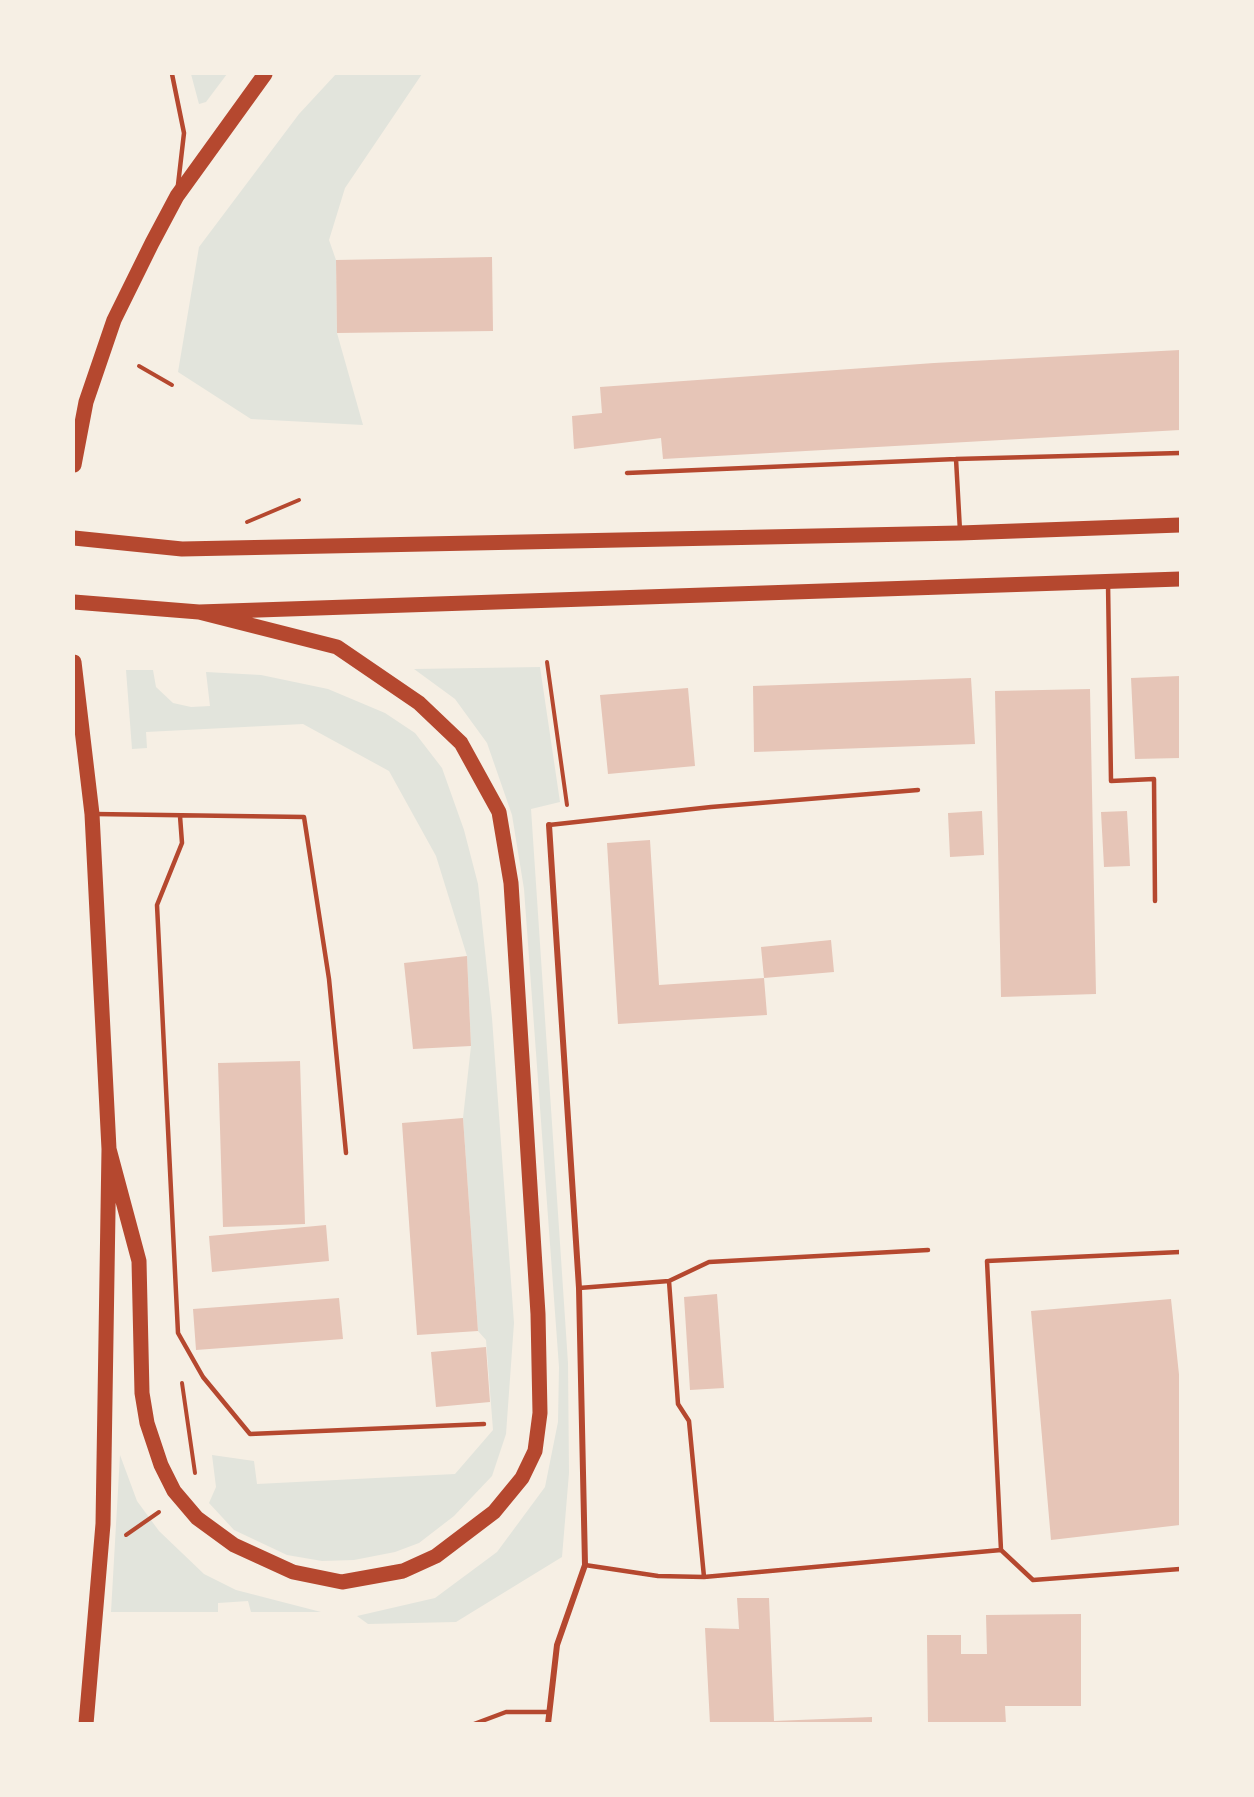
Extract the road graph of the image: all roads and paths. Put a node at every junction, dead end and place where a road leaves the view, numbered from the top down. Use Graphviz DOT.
graph roads {
  1 [pos="172,74"];
  2 [pos="265,74"];
  3 [pos="177,196"];
  4 [pos="139,366"];
  5 [pos="172,385"];
  6 [pos="1180,453"];
  7 [pos="956,459"];
  8 [pos="74,465"];
  9 [pos="627,473"];
  10 [pos="1180,525"];
  11 [pos="960,533"];
  12 [pos="74,538"];
  13 [pos="1180,579"];
  14 [pos="1108,580"];
  15 [pos="74,602"];
  16 [pos="199,612"];
  17 [pos="74,662"];
  18 [pos="547,662"];
  19 [pos="74,669"];
  20 [pos="565,787"];
  21 [pos="918,790"];
  22 [pos="92,814"];
  23 [pos="180,816"];
  24 [pos="549,825"];
  25 [pos="1155,901"];
  26 [pos="109,1149"];
  27 [pos="346,1153"];
  28 [pos="928,1250"];
  29 [pos="1180,1252"];
  30 [pos="669,1281"];
  31 [pos="579,1288"];
  32 [pos="181,1372"];
  33 [pos="484,1424"];
  34 [pos="195,1475"];
  35 [pos="160,1512"];
  36 [pos="124,1536"];
  37 [pos="1001,1550"];
  38 [pos="585,1565"];
  39 [pos="1180,1569"];
  40 [pos="704,1576"];
  41 [pos="548,1712"];
  42 [pos="86,1724"];
  43 [pos="474,1724"];
  44 [pos="548,1724"];
  1 -- 3 [label="lane"];
  2 -- 3 [label="main road"];
  3 -- 8 [label="main road"];
  4 -- 5 [label="path"];
  6 -- 7 [label="lane"];
  7 -- 9 [label="lane"];
  7 -- 11 [label="lane"];
  10 -- 11 [label="main road"];
  11 -- 12 [label="main road"];
  13 -- 14 [label="main road"];
  14 -- 16 [label="main road"];
  14 -- 25 [label="lane"];
  15 -- 16 [label="main road"];
  16 -- 26 [label="main road"];
  17 -- 19 [label="main road"];
  18 -- 20 [label="path"];
  19 -- 22 [label="main road"];
  21 -- 24 [label="lane"];
  22 -- 23 [label="lane"];
  22 -- 26 [label="main road"];
  23 -- 27 [label="lane"];
  23 -- 33 [label="lane"];
  24 -- 31 [label="street"];
  26 -- 42 [label="main road"];
  28 -- 30 [label="lane"];
  29 -- 37 [label="lane"];
  30 -- 31 [label="lane"];
  30 -- 40 [label="lane"];
  31 -- 38 [label="street"];
  32 -- 34 [label="path"];
  35 -- 36 [label="path"];
  37 -- 39 [label="lane"];
  37 -- 40 [label="lane"];
  38 -- 40 [label="lane"];
  38 -- 41 [label="street"];
  41 -- 43 [label="lane"];
  41 -- 44 [label="street"];
}
